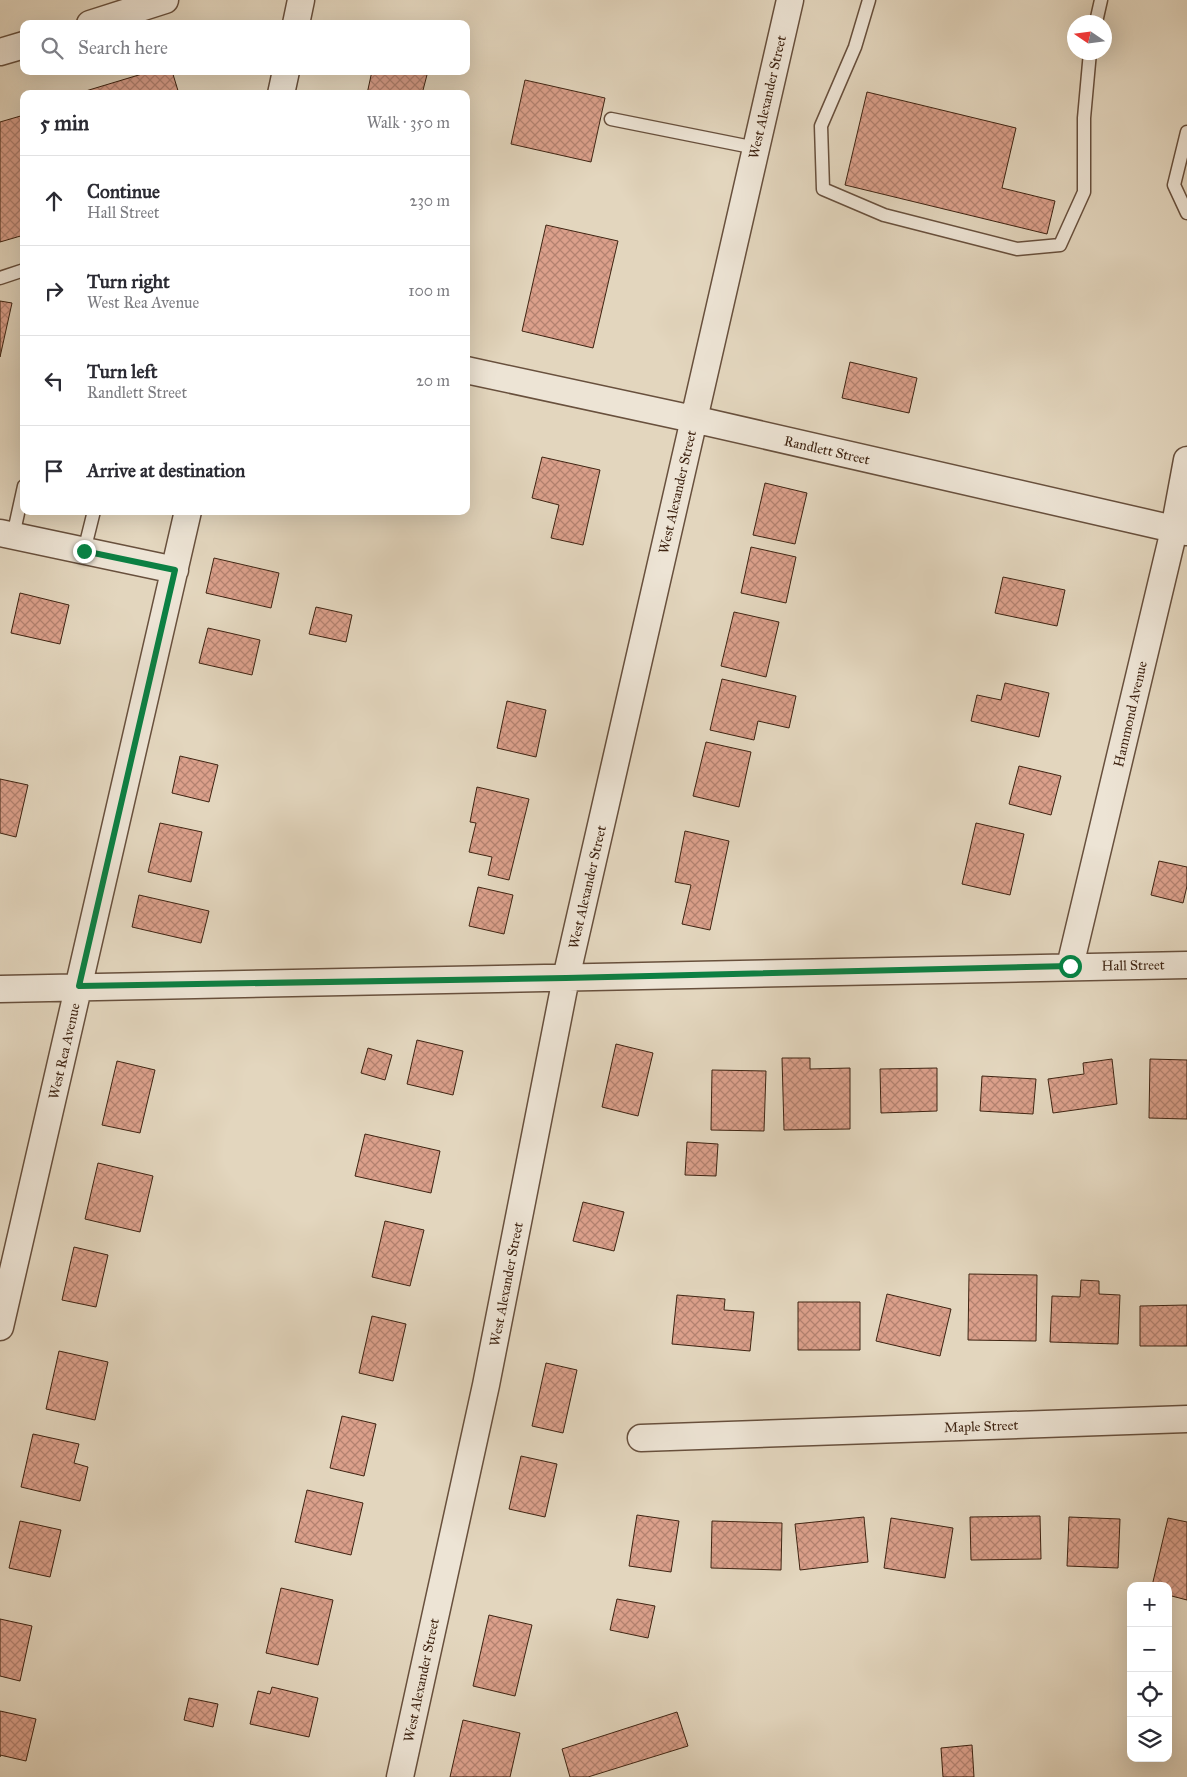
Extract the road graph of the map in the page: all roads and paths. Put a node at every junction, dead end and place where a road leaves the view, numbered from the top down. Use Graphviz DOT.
graph roads {
  1 [pos="165,0"];
  2 [pos="301,0"];
  3 [pos="790,0"];
  4 [pos="868,0"];
  5 [pos="1100,0"];
  6 [pos="1097,15"];
  7 [pos="102,20"];
  8 [pos="297,20"];
  9 [pos="20,46"];
  10 [pos="0,52"];
  11 [pos="1089,60"];
  12 [pos="285,75"];
  13 [pos="282,90"];
  14 [pos="611,119"];
  15 [pos="1187,132"];
  16 [pos="756,148"];
  17 [pos="1187,213"];
  18 [pos="20,271"];
  19 [pos="0,278"];
  20 [pos="470,371"];
  21 [pos="693,419"];
  22 [pos="1187,460"];
  23 [pos="20,498"];
  24 [pos="93,515"];
  25 [pos="187,515"];
  26 [pos="1181,531"];
  27 [pos="7,535"];
  28 [pos="84,551"];
  29 [pos="175,570"];
  30 [pos="1187,965"];
  31 [pos="1070,966"];
  32 [pos="566,978"];
  33 [pos="79,986"];
  34 [pos="0,988"];
  35 [pos="0,1327"];
  36 [pos="1187,1419"];
  37 [pos="641,1438"];
  38 [pos="400,1777"];
  1 -- 7 [label="street"];
  2 -- 8 [label="street"];
  3 -- 16 [label="street, West Alexander Street"];
  4 -- 11 [label="lane"];
  5 -- 6 [label="lane"];
  9 -- 10 [label="street"];
  12 -- 13 [label="street"];
  14 -- 16 [label="lane"];
  15 -- 17 [label="lane"];
  16 -- 21 [label="street, West Alexander Street"];
  18 -- 19 [label="lane"];
  20 -- 21 [label="street, Randlett Street"];
  21 -- 26 [label="street, Randlett Street"];
  21 -- 32 [label="street, West Alexander Street"];
  22 -- 26 [label="street, Hammond Avenue"];
  23 -- 27 [label="lane"];
  24 -- 28 [label="lane"];
  25 -- 29 [label="street, West Rea Avenue"];
  26 -- 31 [label="street, Hammond Avenue"];
  27 -- 28 [label="street"];
  28 -- 29 [label="street"];
  29 -- 33 [label="street, West Rea Avenue"];
  30 -- 31 [label="street, Hall Street"];
  31 -- 32 [label="street, Hall Street"];
  32 -- 33 [label="street, Hall Street"];
  32 -- 38 [label="street, West Alexander Street"];
  33 -- 34 [label="street, Hall Street"];
  33 -- 35 [label="street, West Rea Avenue"];
  36 -- 37 [label="street, Maple Street"];
}
